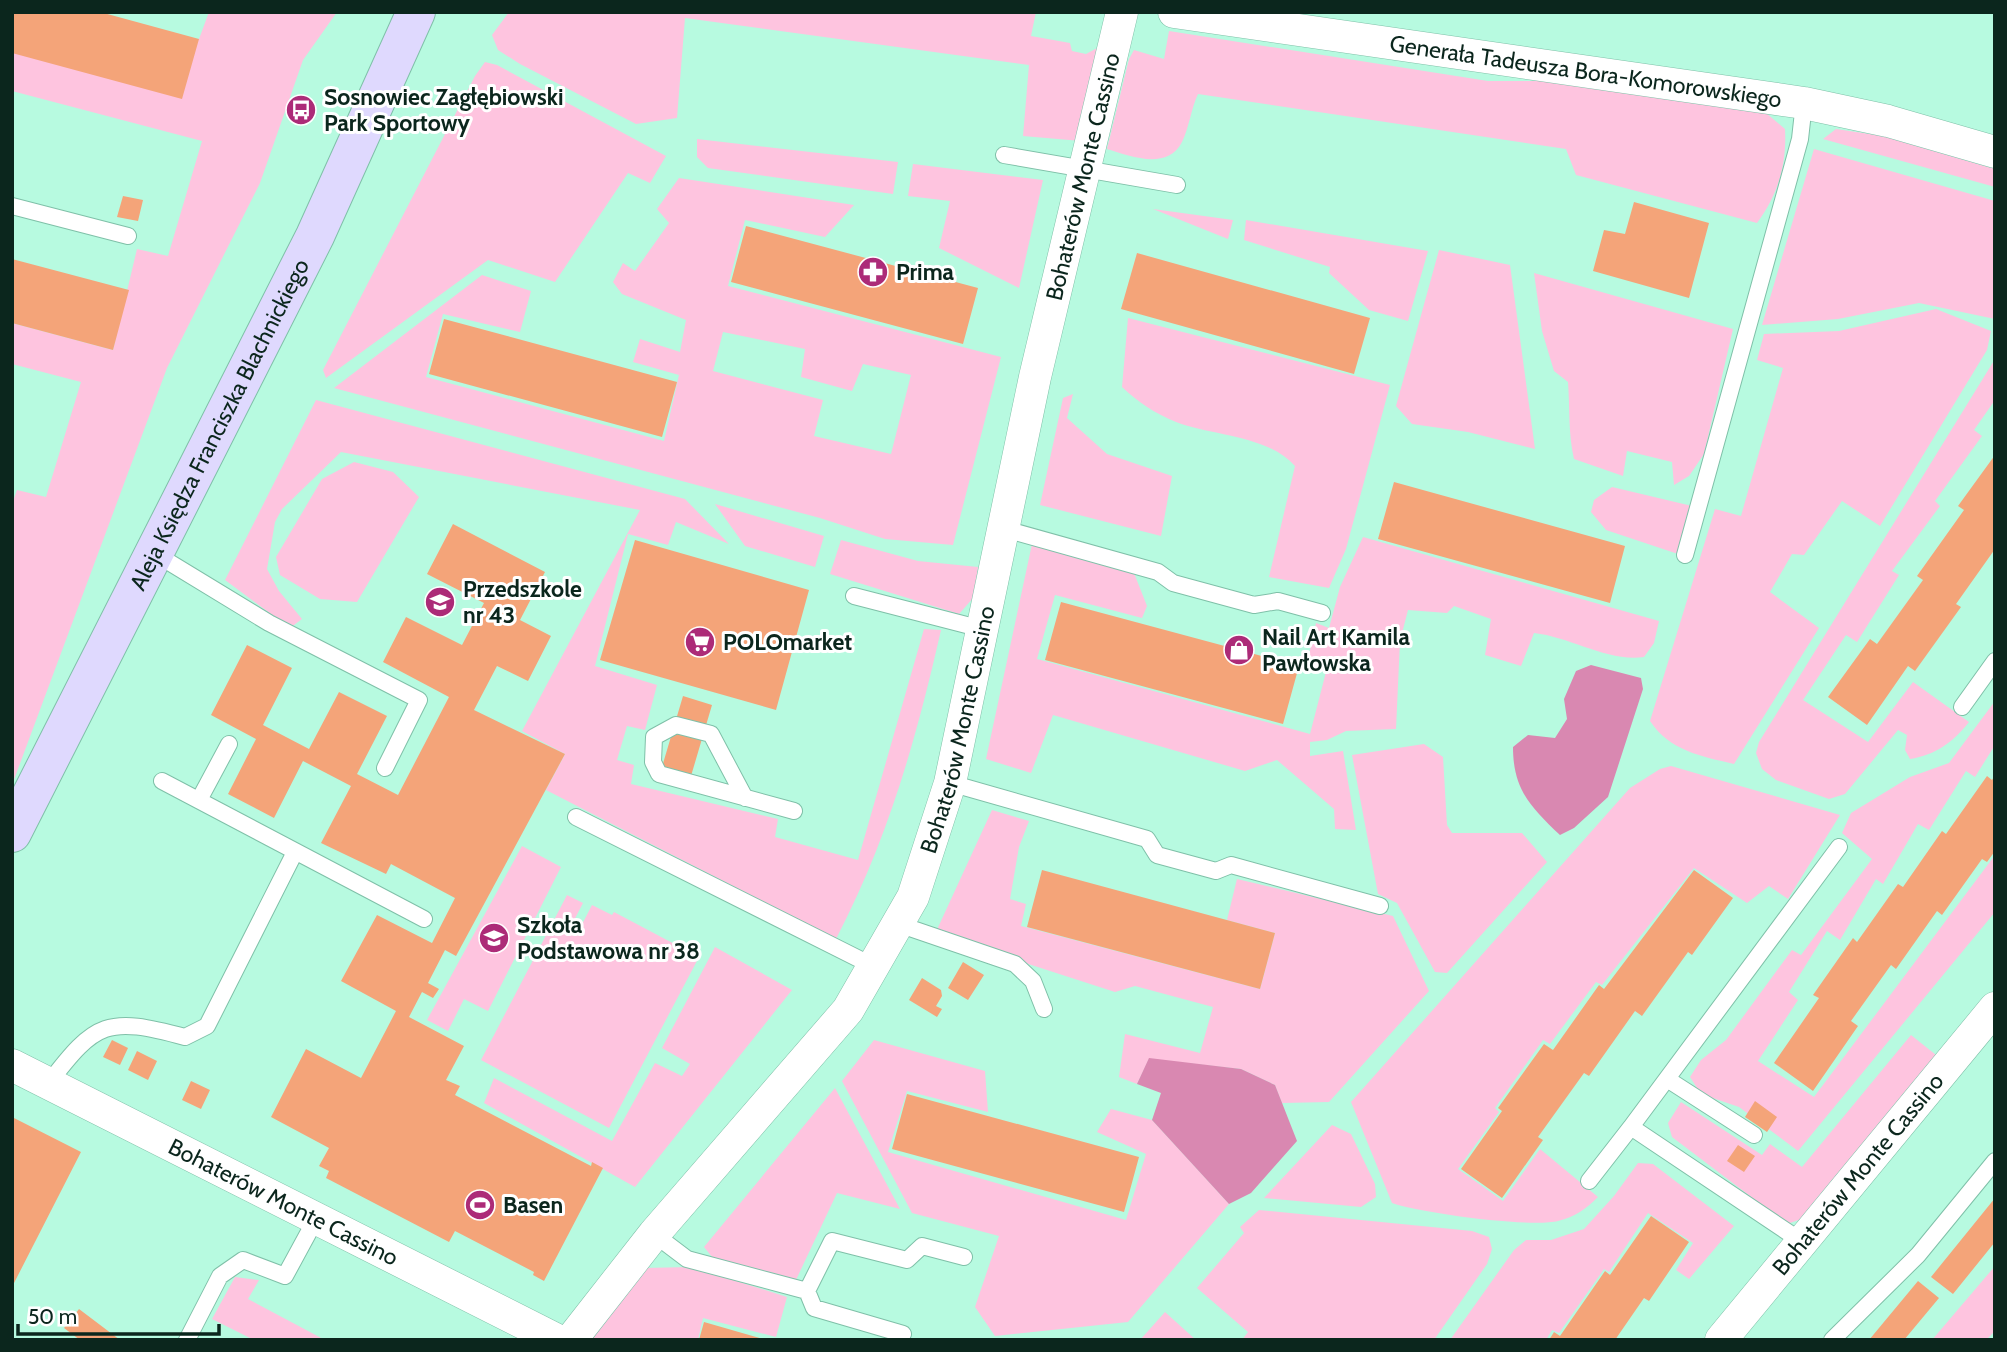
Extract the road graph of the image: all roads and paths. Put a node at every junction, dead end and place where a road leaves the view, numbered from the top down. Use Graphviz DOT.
graph roads {
  1 [pos="416,12"];
  2 [pos="1122,12"];
  3 [pos="1174,12"];
  4 [pos="1804,103"];
  5 [pos="1995,152"];
  6 [pos="1003,155"];
  7 [pos="1085,170"];
  8 [pos="1177,185"];
  9 [pos="12,206"];
  10 [pos="128,236"];
  11 [pos="1002,528"];
  12 [pos="154,553"];
  13 [pos="1685,555"];
  14 [pos="854,596"];
  15 [pos="1322,613"];
  16 [pos="982,629"];
  17 [pos="1995,661"];
  18 [pos="1962,707"];
  19 [pos="229,744"];
  20 [pos="386,768"];
  21 [pos="162,781"];
  22 [pos="950,783"];
  23 [pos="745,798"];
  24 [pos="199,800"];
  25 [pos="794,811"];
  26 [pos="576,817"];
  27 [pos="12,833"];
  28 [pos="1839,847"];
  29 [pos="295,852"];
  30 [pos="1380,906"];
  31 [pos="424,919"];
  32 [pos="898,924"];
  33 [pos="873,966"];
  34 [pos="1044,1009"];
  35 [pos="1990,1024"];
  36 [pos="12,1065"];
  37 [pos="1667,1079"];
  38 [pos="48,1084"];
  39 [pos="1631,1127"];
  40 [pos="1754,1135"];
  41 [pos="1995,1161"];
  42 [pos="1590,1181"];
  43 [pos="317,1217"];
  44 [pos="654,1234"];
  45 [pos="1801,1241"];
  46 [pos="964,1257"];
  47 [pos="807,1291"];
  48 [pos="903,1334"];
  49 [pos="187,1340"];
  50 [pos="557,1340"];
  51 [pos="571,1340"];
  52 [pos="1721,1340"];
  53 [pos="1832,1340"];
  1 -- 12 [label="street, Aleja Księdza Franciszka Blachnickiego"];
  2 -- 7 [label="street, Bohaterów Monte Cassino"];
  3 -- 4 [label="street, Generała Tadeusza Bora-Komorowskiego"];
  4 -- 5 [label="street, Generała Tadeusza Bora-Komorowskiego"];
  4 -- 13 [label="lane"];
  6 -- 7 [label="lane"];
  7 -- 8 [label="lane"];
  7 -- 11 [label="street, Bohaterów Monte Cassino"];
  9 -- 10 [label="lane"];
  11 -- 15 [label="lane"];
  11 -- 16 [label="street, Bohaterów Monte Cassino"];
  12 -- 20 [label="lane"];
  12 -- 27 [label="street, Aleja Księdza Franciszka Blachnickiego"];
  14 -- 16 [label="lane"];
  16 -- 22 [label="street, Bohaterów Monte Cassino"];
  17 -- 18 [label="lane"];
  19 -- 24 [label="lane"];
  21 -- 24 [label="lane"];
  22 -- 30 [label="lane"];
  22 -- 32 [label="street, Bohaterów Monte Cassino"];
  23 -- 23 [label="lane"];
  23 -- 25 [label="lane"];
  24 -- 29 [label="lane"];
  26 -- 33 [label="lane"];
  28 -- 37 [label="lane"];
  29 -- 31 [label="lane"];
  29 -- 38 [label="lane"];
  32 -- 33 [label="street, Bohaterów Monte Cassino"];
  32 -- 34 [label="lane"];
  33 -- 44 [label="street, Bohaterów Monte Cassino"];
  35 -- 45 [label="street, Bohaterów Monte Cassino"];
  36 -- 38 [label="street, Bohaterów Monte Cassino"];
  37 -- 39 [label="lane"];
  37 -- 40 [label="lane"];
  38 -- 43 [label="street, Bohaterów Monte Cassino"];
  39 -- 42 [label="lane"];
  39 -- 45 [label="lane"];
  41 -- 53 [label="lane"];
  43 -- 49 [label="lane"];
  43 -- 50 [label="street, Bohaterów Monte Cassino"];
  44 -- 47 [label="lane"];
  44 -- 51 [label="street, Bohaterów Monte Cassino"];
  45 -- 52 [label="street, Bohaterów Monte Cassino"];
  46 -- 47 [label="lane"];
  47 -- 48 [label="lane"];
}
